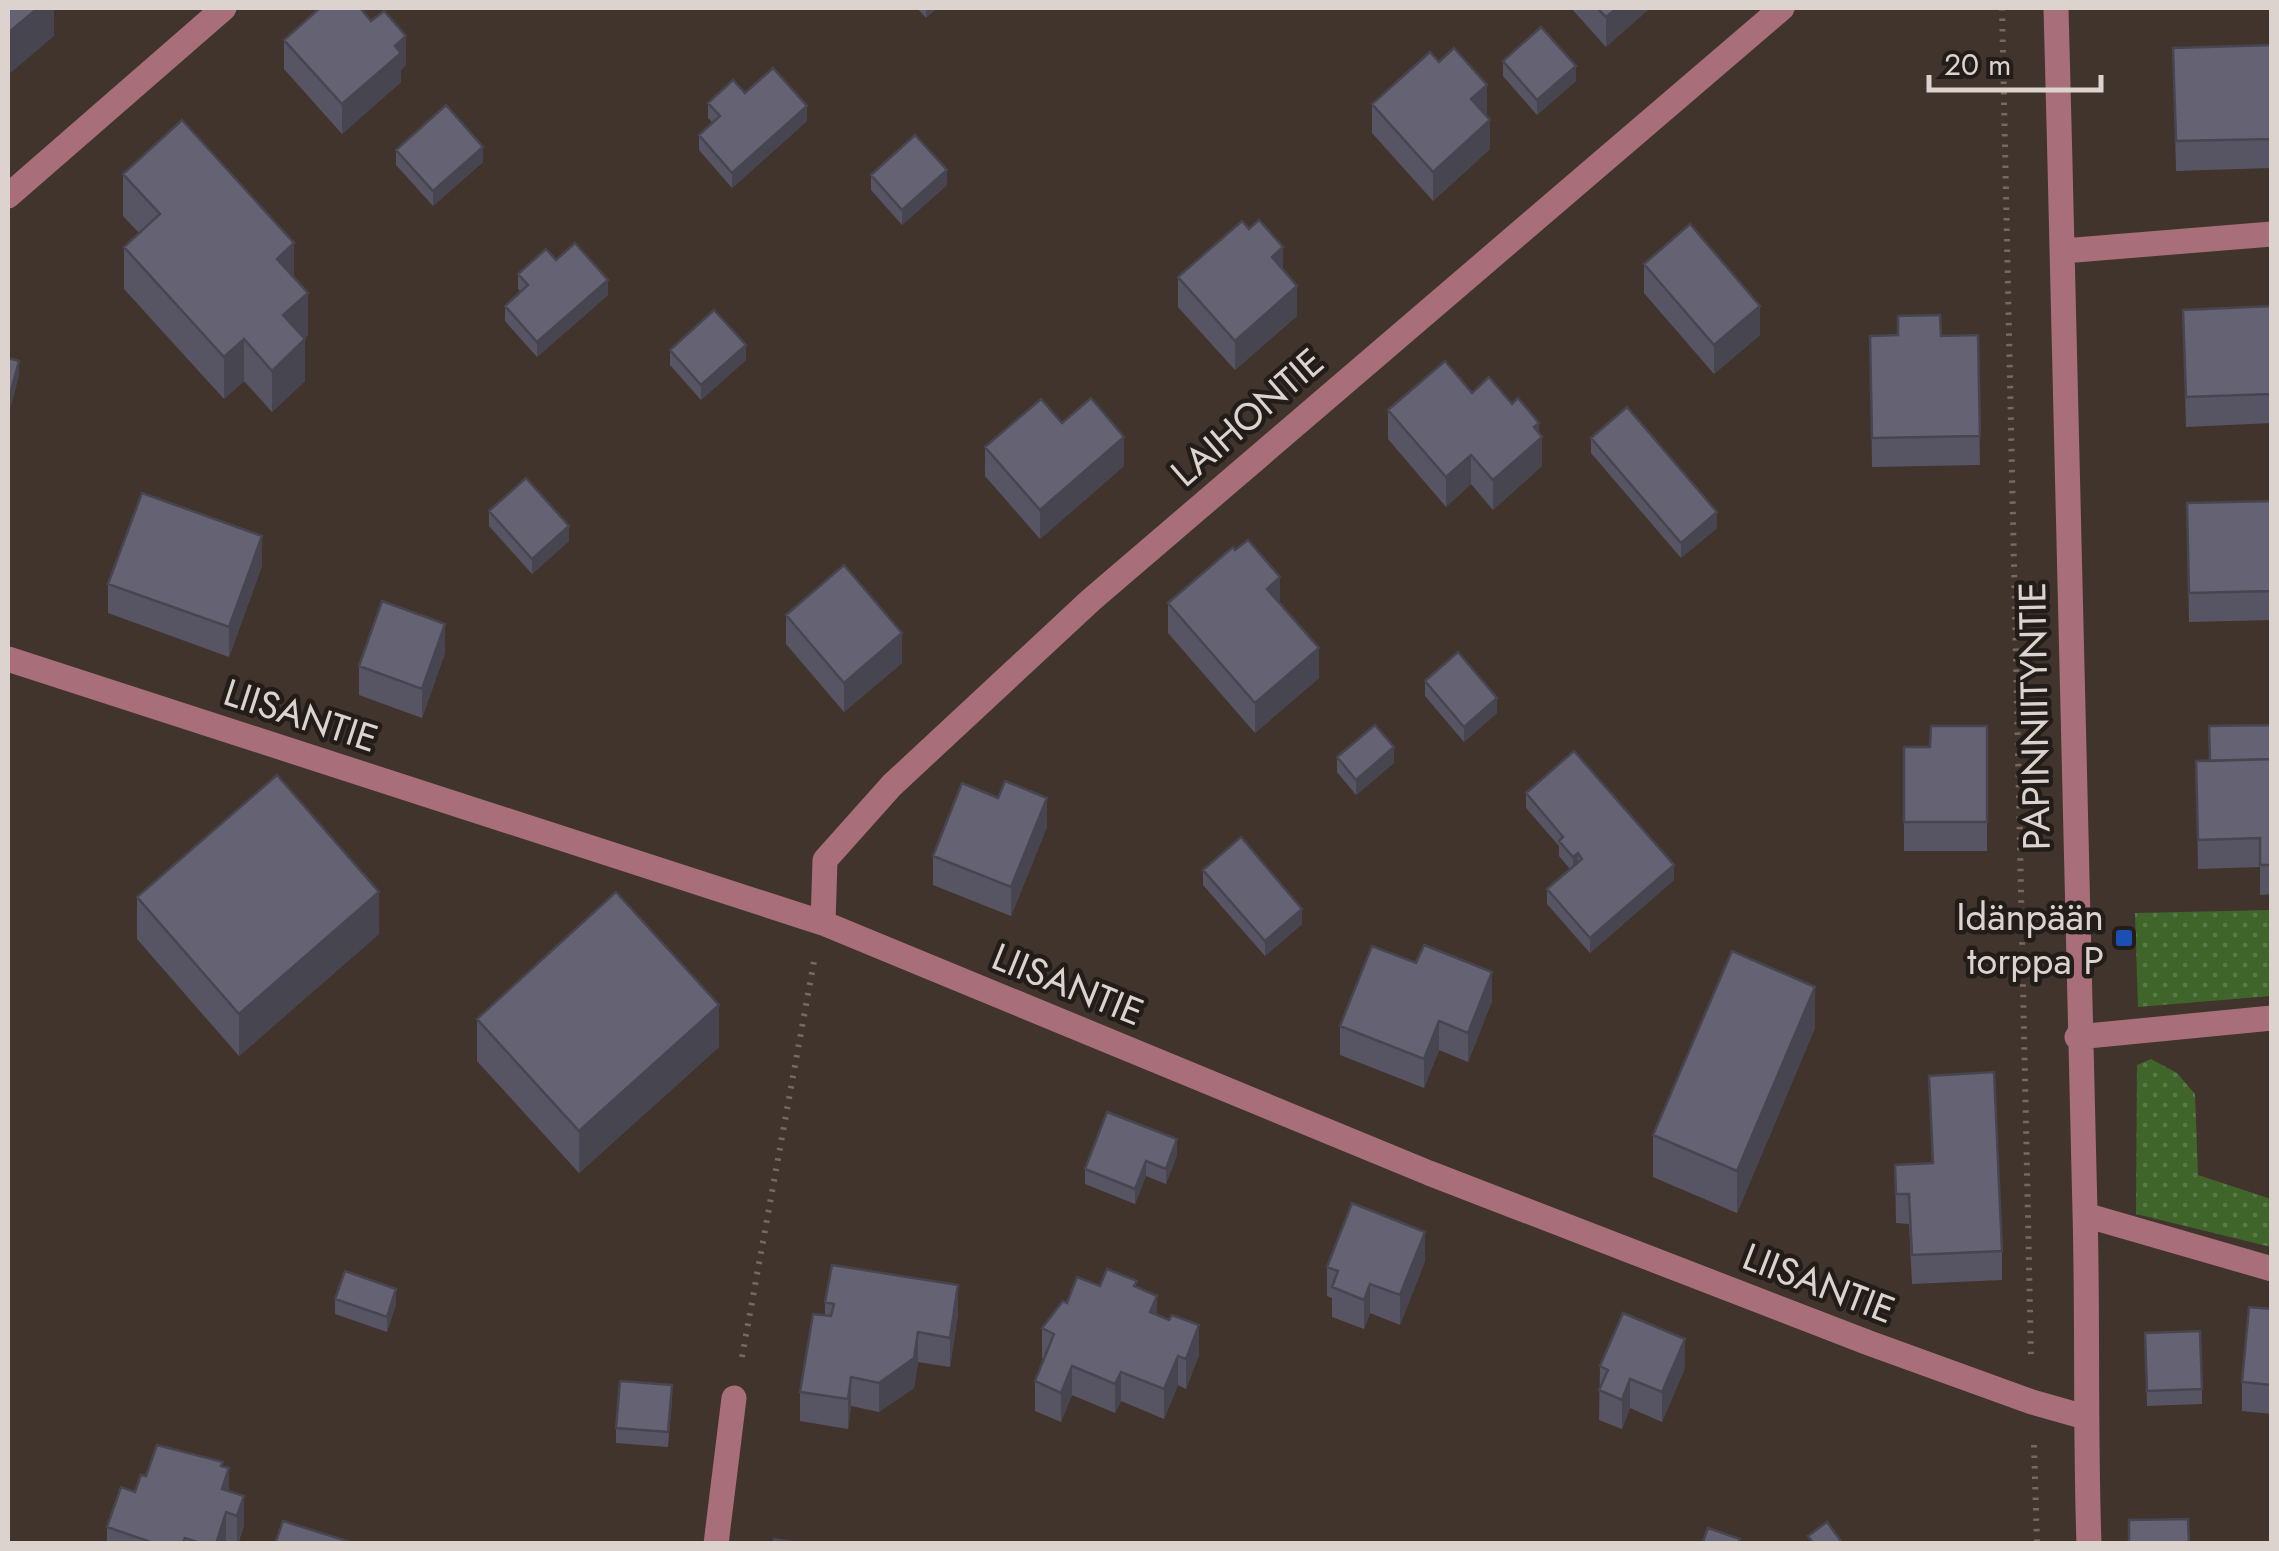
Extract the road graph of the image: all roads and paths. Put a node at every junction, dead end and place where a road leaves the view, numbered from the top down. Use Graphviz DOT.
graph roads {
  1 [pos="224,8"];
  2 [pos="1782,8"];
  3 [pos="2002,8"];
  4 [pos="2056,8"];
  5 [pos="8,196"];
  6 [pos="2272,234"];
  7 [pos="2063,250"];
  8 [pos="8,660"];
  9 [pos="823,924"];
  10 [pos="2272,1018"];
  11 [pos="2078,1037"];
  12 [pos="2085,1215"];
  13 [pos="2272,1269"];
  14 [pos="734,1398"];
  15 [pos="2032,1402"];
  16 [pos="2085,1417"];
  17 [pos="716,1544"];
  18 [pos="2037,1544"];
  19 [pos="2089,1544"];
  1 -- 5 [label="street"];
  2 -- 9 [label="street, LAIHONTIE"];
  3 -- 15 [label="path"];
  4 -- 7 [label="street, PAPINNIITYNTIE"];
  6 -- 7 [label="street"];
  7 -- 11 [label="street, PAPINNIITYNTIE"];
  8 -- 9 [label="street, LIISANTIE"];
  9 -- 14 [label="path"];
  9 -- 15 [label="street, LIISANTIE"];
  10 -- 11 [label="street"];
  11 -- 12 [label="street, PAPINNIITYNTIE"];
  12 -- 13 [label="street"];
  12 -- 16 [label="street, PAPINNIITYNTIE"];
  14 -- 17 [label="street"];
  15 -- 16 [label="street, LIISANTIE"];
  15 -- 18 [label="path"];
  16 -- 19 [label="street, PAPINNIITYNTIE"];
}
